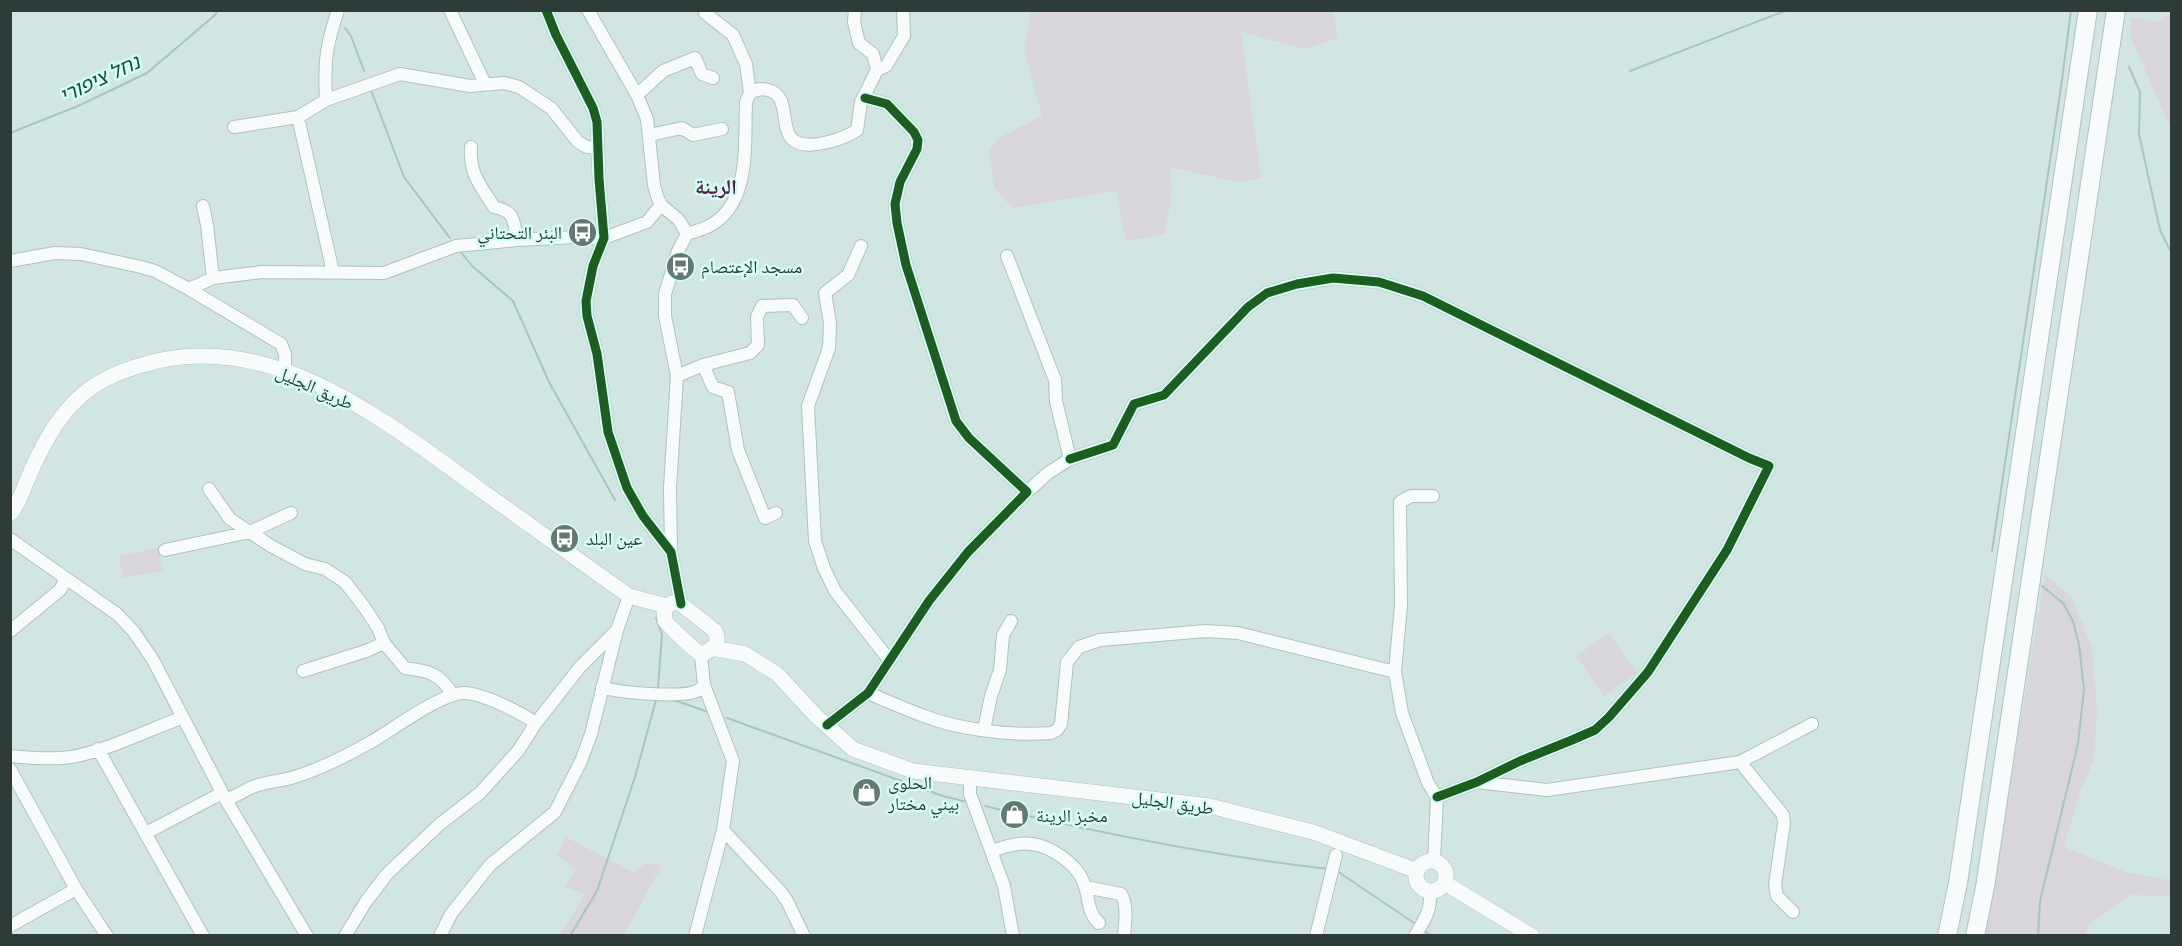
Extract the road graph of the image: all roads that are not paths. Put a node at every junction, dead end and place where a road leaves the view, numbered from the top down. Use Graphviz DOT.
graph roads {
  1 [pos="338,10"];
  2 [pos="450,10"];
  3 [pos="546,10"];
  4 [pos="588,10"];
  5 [pos="855,10"];
  6 [pos="903,10"];
  7 [pos="2088,10"];
  8 [pos="2116,10"];
  9 [pos="705,13"];
  10 [pos="877,70"];
  11 [pos="713,78"];
  12 [pos="485,84"];
  13 [pos="750,93"];
  14 [pos="637,95"];
  15 [pos="865,98"];
  16 [pos="326,100"];
  17 [pos="298,117"];
  18 [pos="234,128"];
  19 [pos="722,129"];
  20 [pos="650,135"];
  21 [pos="471,147"];
  22 [pos="598,148"];
  23 [pos="661,205"];
  24 [pos="203,206"];
  25 [pos="687,234"];
  26 [pos="604,238"];
  27 [pos="517,240"];
  28 [pos="861,246"];
  29 [pos="1007,256"];
  30 [pos="10,261"];
  31 [pos="333,272"];
  32 [pos="213,278"];
  33 [pos="189,289"];
  34 [pos="802,318"];
  35 [pos="703,364"];
  36 [pos="285,370"];
  37 [pos="677,376"];
  38 [pos="1070,459"];
  39 [pos="209,489"];
  40 [pos="1027,492"];
  41 [pos="1433,496"];
  42 [pos="291,513"];
  43 [pos="776,513"];
  44 [pos="10,514"];
  45 [pos="250,532"];
  46 [pos="10,539"];
  47 [pos="165,550"];
  48 [pos="671,552"];
  49 [pos="66,578"];
  50 [pos="633,598"];
  51 [pos="671,609"];
  52 [pos="1011,621"];
  53 [pos="617,630"];
  54 [pos="10,631"];
  55 [pos="384,644"];
  56 [pos="710,647"];
  57 [pos="890,660"];
  58 [pos="303,671"];
  59 [pos="1395,672"];
  60 [pos="704,684"];
  61 [pos="602,687"];
  62 [pos="868,693"];
  63 [pos="453,695"];
  64 [pos="182,718"];
  65 [pos="536,723"];
  66 [pos="1812,724"];
  67 [pos="827,725"];
  68 [pos="984,730"];
  69 [pos="98,749"];
  70 [pos="10,756"];
  71 [pos="1740,762"];
  72 [pos="10,769"];
  73 [pos="969,778"];
  74 [pos="1477,782"];
  75 [pos="224,797"];
  76 [pos="1437,797"];
  77 [pos="723,830"];
  78 [pos="146,833"];
  79 [pos="991,851"];
  80 [pos="1336,855"];
  81 [pos="1434,861"];
  82 [pos="1417,871"];
  83 [pos="1445,883"];
  84 [pos="1085,887"];
  85 [pos="76,889"];
  86 [pos="1429,891"];
  87 [pos="1793,912"];
  88 [pos="1100,923"];
  89 [pos="10,926"];
  90 [pos="107,936"];
  91 [pos="203,936"];
  92 [pos="307,936"];
  93 [pos="345,936"];
  94 [pos="440,936"];
  95 [pos="695,936"];
  96 [pos="804,936"];
  97 [pos="1013,936"];
  98 [pos="1124,936"];
  99 [pos="1316,936"];
  100 [pos="1416,936"];
  101 [pos="1532,936"];
  102 [pos="1947,936"];
  103 [pos="1975,936"];
  1 -- 16 [label="street"];
  2 -- 12 [label="street"];
  3 -- 22 [label="street"];
  4 -- 14 [label="street"];
  5 -- 10 [label="street"];
  6 -- 10 [label="street"];
  7 -- 102 [label="highway"];
  8 -- 103 [label="highway"];
  9 -- 13 [label="street"];
  10 -- 15 [label="street"];
  11 -- 14 [label="street"];
  12 -- 16 [label="street"];
  12 -- 22 [label="street"];
  13 -- 15 [label="street"];
  13 -- 25 [label="street"];
  14 -- 20 [label="street"];
  15 -- 40 [label="street"];
  16 -- 17 [label="street"];
  17 -- 18 [label="street"];
  17 -- 31 [label="street"];
  19 -- 20 [label="street"];
  20 -- 23 [label="street"];
  21 -- 27 [label="street"];
  22 -- 26 [label="street"];
  23 -- 25 [label="street"];
  23 -- 26 [label="street"];
  24 -- 32 [label="street"];
  25 -- 37 [label="street"];
  26 -- 27 [label="street"];
  26 -- 48 [label="street"];
  27 -- 31 [label="street"];
  28 -- 57 [label="street"];
  29 -- 38 [label="street"];
  30 -- 33 [label="street"];
  31 -- 32 [label="street"];
  32 -- 33 [label="street"];
  33 -- 36 [label="street"];
  34 -- 35 [label="street"];
  35 -- 37 [label="street"];
  35 -- 43 [label="street"];
  36 -- 44 [label="main road, طريق الجليل"];
  36 -- 50 [label="main road, طريق الجليل"];
  37 -- 48 [label="street"];
  38 -- 40 [label="street"];
  38 -- 74 [label="street"];
  39 -- 45 [label="street"];
  40 -- 57 [label="street"];
  41 -- 59 [label="street"];
  42 -- 45 [label="street"];
  45 -- 47 [label="street"];
  45 -- 55 [label="street"];
  46 -- 49 [label="street"];
  48 -- 51 [label="street"];
  49 -- 54 [label="street"];
  49 -- 64 [label="street"];
  50 -- 51 [label="main road, طريق الجليل"];
  50 -- 53 [label="street"];
  51 -- 56 [label="main road"];
  51 -- 56 [label="main road"];
  52 -- 68 [label="street"];
  53 -- 61 [label="street"];
  53 -- 65 [label="street"];
  55 -- 58 [label="street"];
  55 -- 63 [label="street"];
  56 -- 60 [label="street"];
  56 -- 67 [label="main road, طريق الجليل"];
  57 -- 62 [label="street"];
  59 -- 68 [label="street"];
  59 -- 76 [label="street"];
  60 -- 61 [label="street"];
  60 -- 77 [label="street"];
  61 -- 94 [label="street"];
  62 -- 67 [label="street"];
  62 -- 68 [label="street"];
  63 -- 65 [label="street"];
  63 -- 75 [label="street"];
  64 -- 69 [label="street"];
  64 -- 75 [label="street"];
  65 -- 93 [label="street"];
  66 -- 71 [label="street"];
  67 -- 73 [label="main road, طريق الجليل"];
  69 -- 70 [label="street"];
  69 -- 78 [label="street"];
  71 -- 74 [label="street"];
  71 -- 87 [label="street"];
  72 -- 85 [label="street"];
  73 -- 79 [label="street"];
  73 -- 82 [label="main road, طريق الجليل"];
  74 -- 76 [label="street"];
  75 -- 78 [label="street"];
  75 -- 92 [label="street"];
  76 -- 81 [label="street"];
  77 -- 95 [label="street"];
  77 -- 96 [label="street"];
  78 -- 91 [label="street"];
  79 -- 84 [label="street"];
  79 -- 97 [label="street"];
  80 -- 99 [label="street"];
  81 -- 82 [label="main road"];
  81 -- 83 [label="main road"];
  82 -- 86 [label="main road"];
  83 -- 86 [label="main road"];
  83 -- 101 [label="main road"];
  84 -- 88 [label="street"];
  84 -- 98 [label="street"];
  85 -- 89 [label="street"];
  85 -- 90 [label="street"];
  86 -- 100 [label="street"];
}
